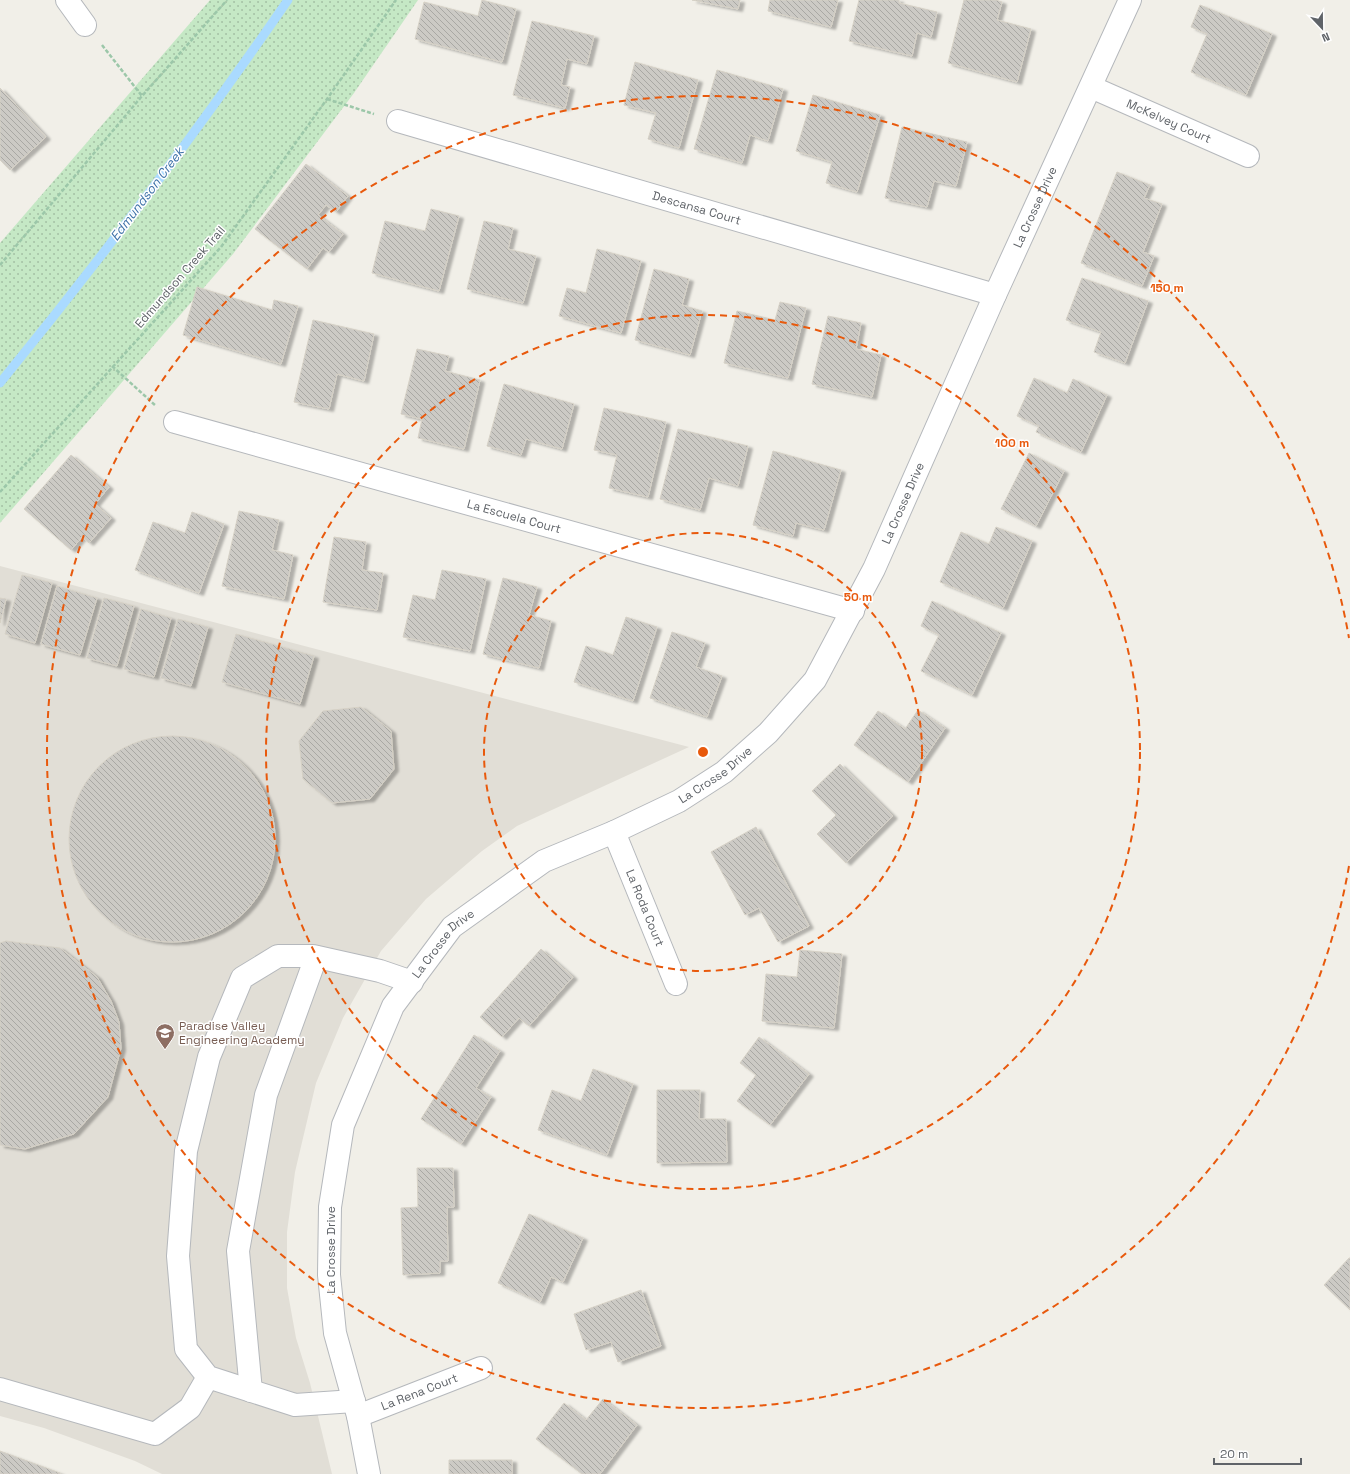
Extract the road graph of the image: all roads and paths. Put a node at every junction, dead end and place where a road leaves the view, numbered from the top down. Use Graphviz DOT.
graph roads {
  1 [pos="67,0"];
  2 [pos="226,0"];
  3 [pos="396,0"];
  4 [pos="1130,0"];
  5 [pos="85,25"];
  6 [pos="1091,87"];
  7 [pos="142,96"];
  8 [pos="327,99"];
  9 [pos="398,121"];
  10 [pos="1248,156"];
  11 [pos="0,265"];
  12 [pos="995,295"];
  13 [pos="112,366"];
  14 [pos="174,422"];
  15 [pos="0,492"];
  16 [pos="853,611"];
  17 [pos="614,832"];
  18 [pos="316,957"];
  19 [pos="412,982"];
  20 [pos="676,984"];
  21 [pos="481,1368"];
  22 [pos="208,1377"];
  23 [pos="0,1389"];
  24 [pos="251,1391"];
  25 [pos="356,1409"];
  26 [pos="369,1474"];
  1 -- 5 [label="street"];
  2 -- 7 [label="path"];
  3 -- 8 [label="path, Edmundson Creek Trail"];
  4 -- 6 [label="street, La Crosse Drive"];
  5 -- 7 [label="path"];
  6 -- 10 [label="street, McKelvey Court"];
  6 -- 12 [label="street, La Crosse Drive"];
  7 -- 11 [label="path"];
  8 -- 9 [label="path"];
  8 -- 13 [label="path, Edmundson Creek Trail"];
  9 -- 12 [label="street, Descansa Court"];
  12 -- 16 [label="street, La Crosse Drive"];
  13 -- 14 [label="path"];
  13 -- 15 [label="path, Edmundson Creek Trail"];
  14 -- 16 [label="street, La Escuela Court"];
  16 -- 17 [label="street, La Crosse Drive"];
  17 -- 19 [label="street, La Crosse Drive"];
  17 -- 20 [label="street, La Roda Court"];
  18 -- 19 [label="street"];
  18 -- 22 [label="street"];
  18 -- 24 [label="street"];
  19 -- 25 [label="street, La Crosse Drive"];
  21 -- 25 [label="street, La Rena Court"];
  22 -- 23 [label="street"];
  22 -- 24 [label="street, La Rena Court"];
  24 -- 25 [label="street, La Rena Court"];
  25 -- 26 [label="street, La Crosse Drive"];
}
